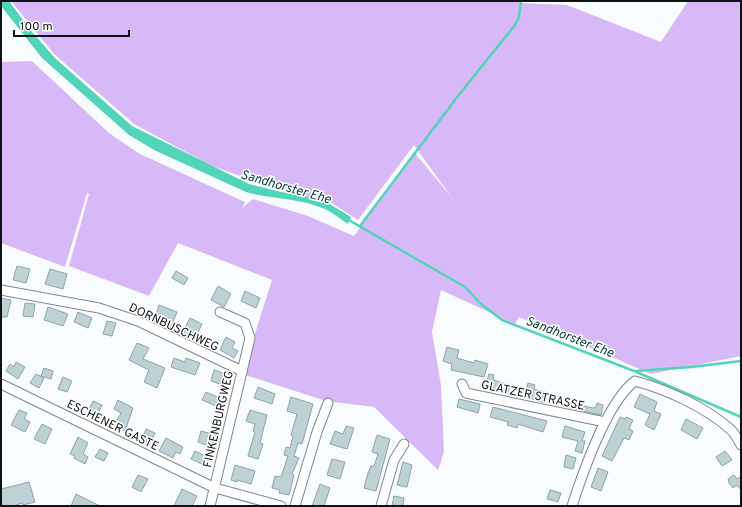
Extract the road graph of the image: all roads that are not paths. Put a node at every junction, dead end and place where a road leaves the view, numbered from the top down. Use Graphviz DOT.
graph roads {
  1 [pos="1,290"];
  2 [pos="220,312"];
  3 [pos="242,372"];
  4 [pos="1,384"];
  5 [pos="462,384"];
  6 [pos="328,403"];
  7 [pos="605,422"];
  8 [pos="404,444"];
  9 [pos="741,445"];
  10 [pos="215,488"];
  11 [pos="210,506"];
  12 [pos="281,506"];
  13 [pos="295,506"];
  14 [pos="381,506"];
  15 [pos="572,506"];
  1 -- 3 [label="street, DORNBUSCHWEG"];
  2 -- 3 [label="street, FINKENBURGWEG"];
  3 -- 10 [label="street, FINKENBURGWEG"];
  4 -- 10 [label="street, ESCHENER GASTE"];
  5 -- 7 [label="street, GLATZER STRASSE"];
  6 -- 13 [label="street"];
  7 -- 9 [label="street"];
  7 -- 15 [label="street"];
  8 -- 14 [label="street"];
  10 -- 11 [label="street, FINKENBURGWEG"];
  10 -- 12 [label="street, ESCHENER GASTE"];
}
